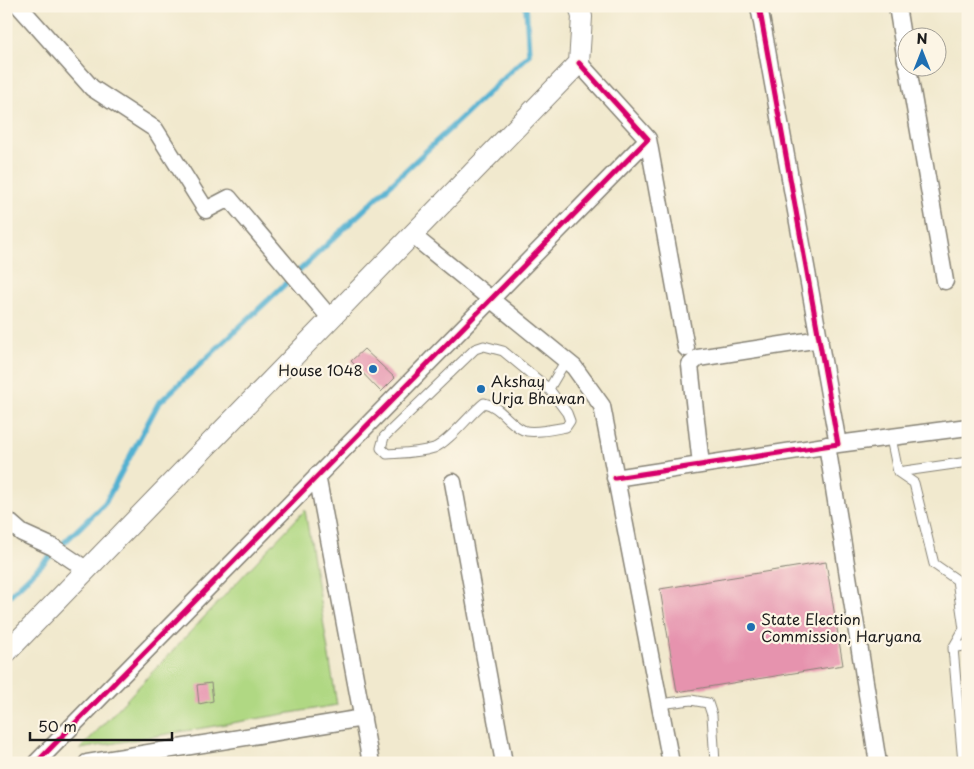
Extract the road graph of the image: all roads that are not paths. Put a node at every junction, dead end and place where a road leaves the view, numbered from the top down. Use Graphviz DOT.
graph roads {
  1 [pos="19,6"];
  2 [pos="579,6"];
  3 [pos="759,6"];
  4 [pos="897,6"];
  5 [pos="901,28"];
  6 [pos="579,63"];
  7 [pos="910,78"];
  8 [pos="648,139"];
  9 [pos="412,235"];
  10 [pos="945,281"];
  11 [pos="490,298"];
  12 [pos="331,319"];
  13 [pos="820,339"];
  14 [pos="686,348"];
  15 [pos="566,360"];
  16 [pos="549,389"];
  17 [pos="968,427"];
  18 [pos="891,438"];
  19 [pos="832,445"];
  20 [pos="968,462"];
  21 [pos="702,465"];
  22 [pos="898,472"];
  23 [pos="317,475"];
  24 [pos="615,478"];
  25 [pos="453,482"];
  26 [pos="6,519"];
  27 [pos="87,570"];
  28 [pos="968,645"];
  29 [pos="953,648"];
  30 [pos="6,653"];
  31 [pos="660,704"];
  32 [pos="362,718"];
  33 [pos="36,763"];
  34 [pos="87,763"];
  35 [pos="371,763"];
  36 [pos="504,763"];
  37 [pos="671,763"];
  38 [pos="715,763"];
  39 [pos="878,763"];
  40 [pos="963,763"];
  1 -- 12 [label="street"];
  2 -- 6 [label="street"];
  3 -- 13 [label="street"];
  4 -- 5 [label="street"];
  6 -- 8 [label="street"];
  6 -- 9 [label="street"];
  7 -- 10 [label="street"];
  8 -- 11 [label="street"];
  8 -- 14 [label="street"];
  9 -- 11 [label="street"];
  9 -- 12 [label="street"];
  11 -- 15 [label="street"];
  11 -- 23 [label="street"];
  12 -- 27 [label="street"];
  13 -- 19 [label="street"];
  13 -- 21 [label="street"];
  15 -- 16 [label="lane"];
  15 -- 24 [label="street"];
  16 -- 16 [label="lane"];
  17 -- 18 [label="street"];
  18 -- 19 [label="street"];
  18 -- 22 [label="lane"];
  19 -- 21 [label="street"];
  19 -- 39 [label="street"];
  20 -- 22 [label="lane"];
  21 -- 24 [label="street"];
  22 -- 29 [label="lane"];
  23 -- 32 [label="street"];
  23 -- 33 [label="street"];
  24 -- 31 [label="street"];
  25 -- 36 [label="street"];
  26 -- 27 [label="street"];
  27 -- 30 [label="street"];
  28 -- 29 [label="lane"];
  29 -- 40 [label="lane"];
  31 -- 37 [label="street"];
  31 -- 38 [label="lane"];
  32 -- 34 [label="street"];
  32 -- 35 [label="street"];
}
